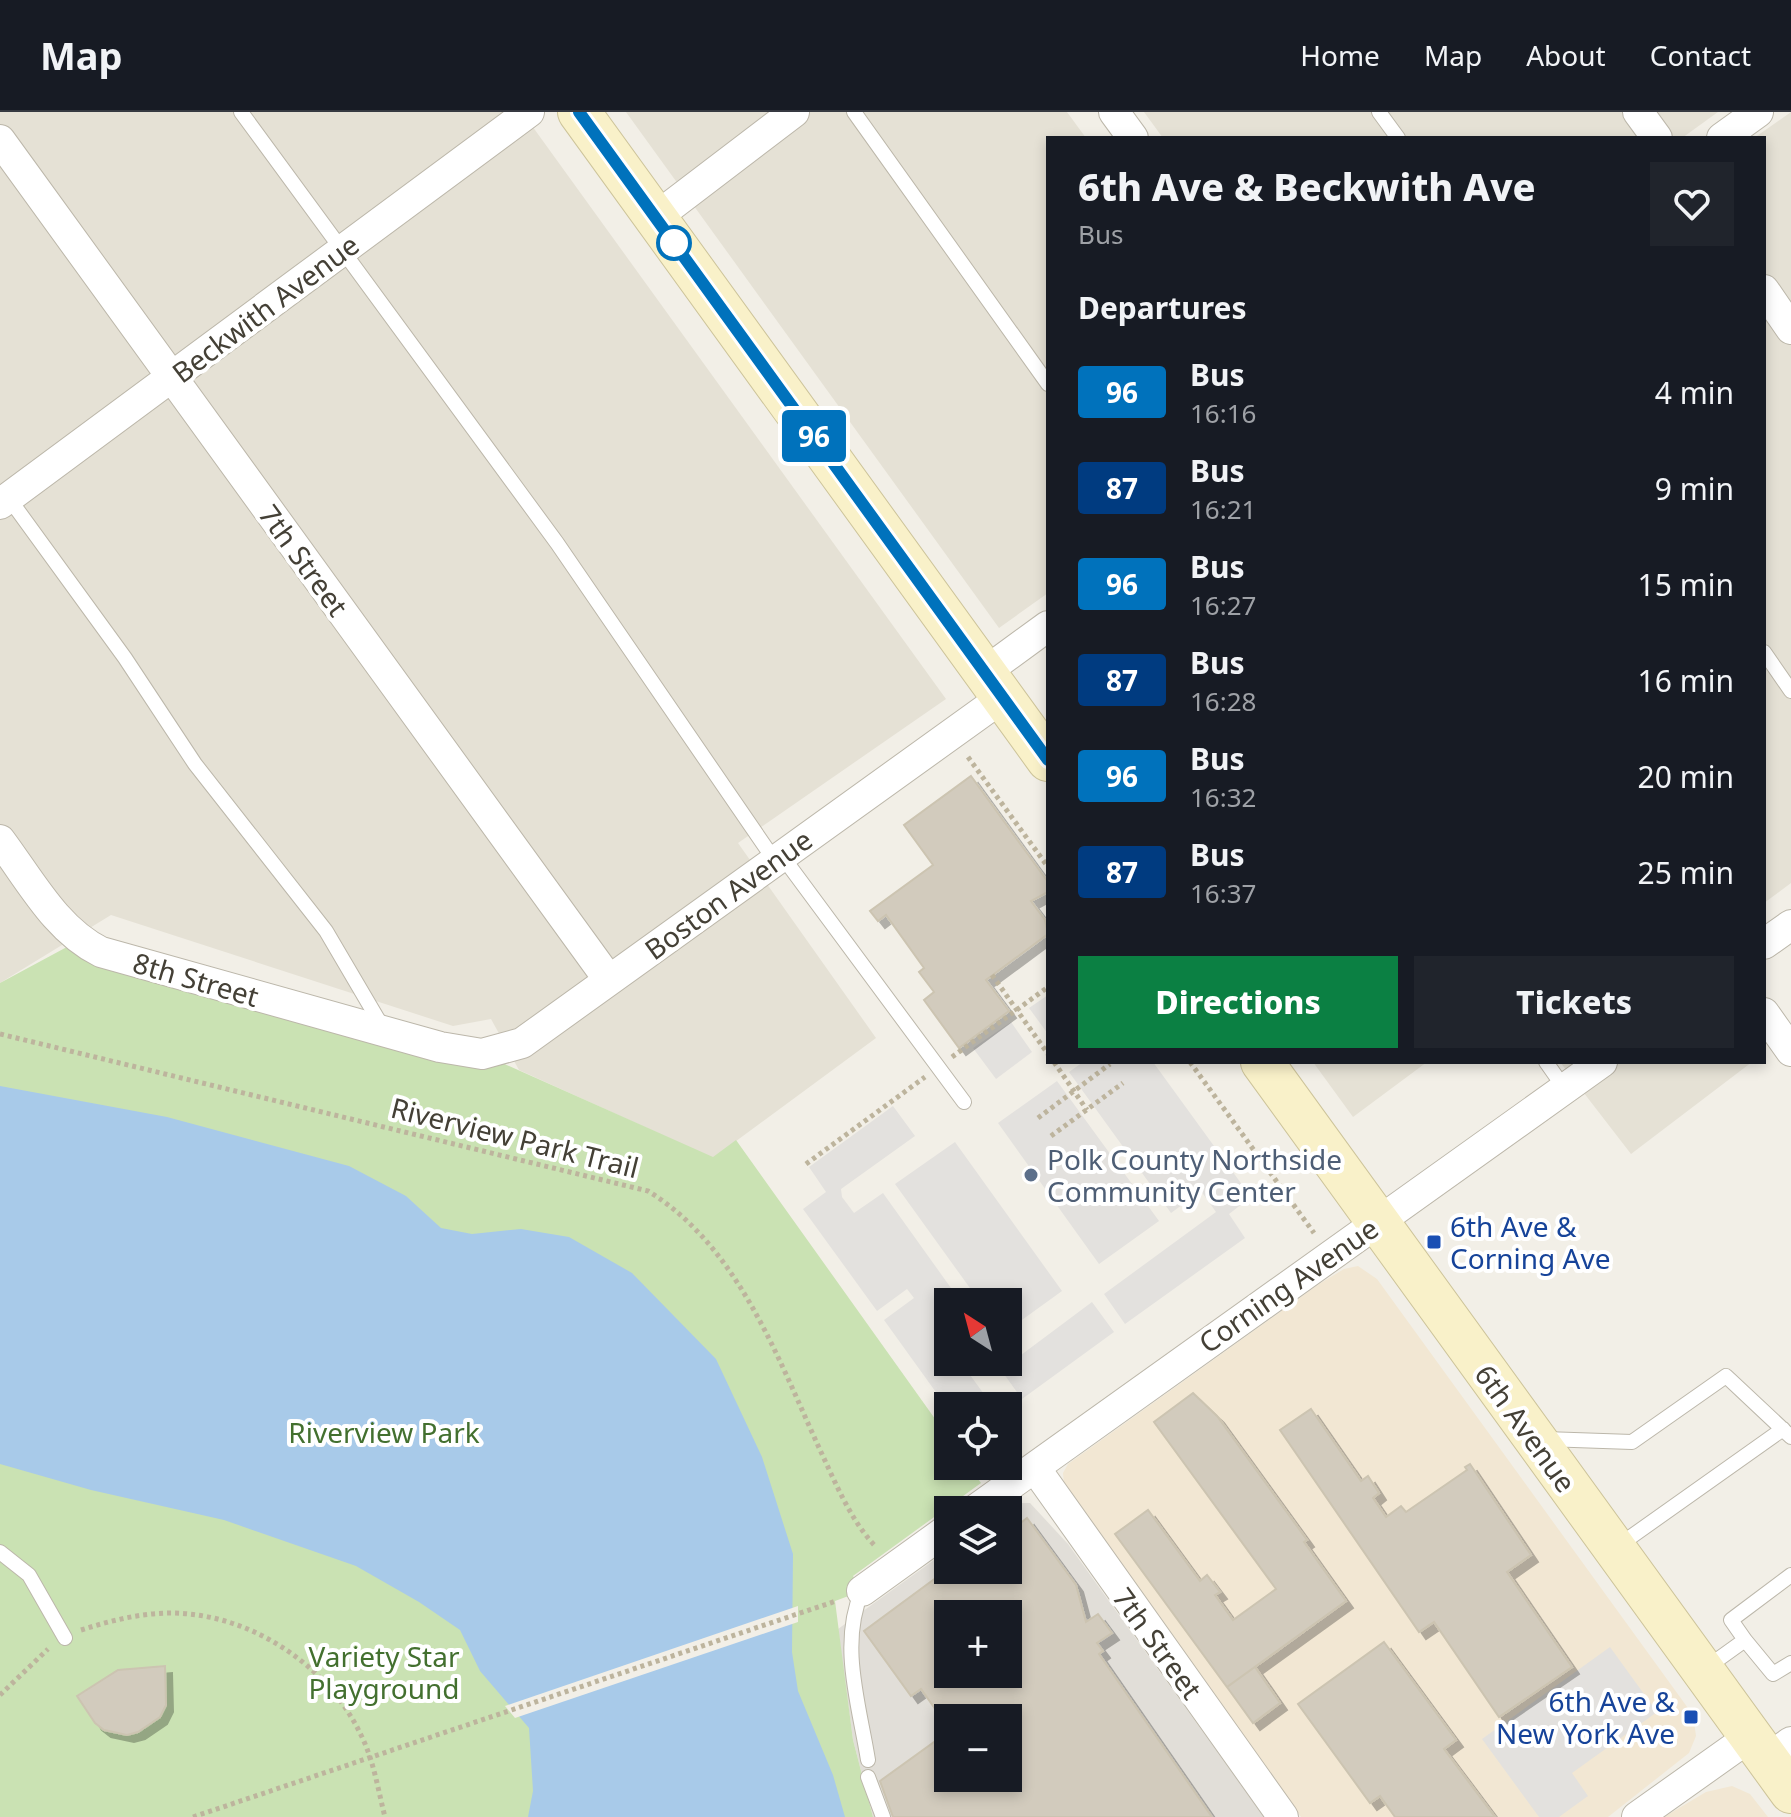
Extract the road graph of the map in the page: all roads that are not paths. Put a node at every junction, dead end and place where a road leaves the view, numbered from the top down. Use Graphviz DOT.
graph roads {
  1 [pos="241,112"];
  2 [pos="529,112"];
  3 [pos="579,112"];
  4 [pos="794,112"];
  5 [pos="854,112"];
  6 [pos="1114,112"];
  7 [pos="1379,112"];
  8 [pos="1638,112"];
  9 [pos="1758,112"];
  10 [pos="1132,136"];
  11 [pos="1397,136"];
  12 [pos="1656,136"];
  13 [pos="1725,136"];
  14 [pos="0,140"];
  15 [pos="655,218"];
  16 [pos="342,251"];
  17 [pos="1766,293"];
  18 [pos="1791,329"];
  19 [pos="171,377"];
  20 [pos="1046,381"];
  21 [pos="3,496"];
  22 [pos="1046,628"];
  23 [pos="1766,655"];
  24 [pos="994,684"];
  25 [pos="1791,691"];
  26 [pos="1046,757"];
  27 [pos="0,840"];
  28 [pos="778,858"];
  29 [pos="1791,925"];
  30 [pos="1766,943"];
  31 [pos="609,980"];
  32 [pos="1766,1016"];
  33 [pos="385,1032"];
  34 [pos="440,1047"];
  35 [pos="1791,1051"];
  36 [pos="1263,1064"];
  37 [pos="1547,1064"];
  38 [pos="1599,1064"];
  39 [pos="1565,1089"];
  40 [pos="964,1102"];
  41 [pos="1377,1221"];
  42 [pos="1787,1433"];
  43 [pos="1533,1438"];
  44 [pos="1035,1468"];
  45 [pos="995,1496"];
  46 [pos="934,1538"];
  47 [pos="1614,1549"];
  48 [pos="0,1552"];
  49 [pos="1791,1575"];
  50 [pos="848,1596"];
  51 [pos="65,1638"];
  52 [pos="1745,1640"];
  53 [pos="1791,1663"];
  54 [pos="1702,1671"];
  55 [pos="1775,1758"];
  56 [pos="868,1760"];
  57 [pos="868,1777"];
  58 [pos="883,1817"];
  59 [pos="1283,1817"];
  60 [pos="1637,1817"];
  1 -- 16 [label="lane"];
  2 -- 16 [label="street, Beckwith Avenue"];
  3 -- 15 [label="main road"];
  4 -- 15 [label="street"];
  5 -- 20 [label="lane"];
  6 -- 10 [label="street"];
  7 -- 11 [label="lane"];
  8 -- 12 [label="street"];
  9 -- 13 [label="street"];
  14 -- 19 [label="street, 7th Street"];
  15 -- 24 [label="main road"];
  16 -- 19 [label="street, Beckwith Avenue"];
  16 -- 28 [label="lane"];
  17 -- 18 [label="street"];
  19 -- 21 [label="street, Beckwith Avenue"];
  19 -- 31 [label="street, 7th Street"];
  21 -- 33 [label="lane"];
  22 -- 24 [label="street, Boston Avenue"];
  23 -- 25 [label="lane"];
  24 -- 26 [label="main road"];
  24 -- 28 [label="street, Boston Avenue"];
  27 -- 33 [label="street, 8th Street"];
  28 -- 31 [label="street, Boston Avenue"];
  28 -- 40 [label="lane"];
  29 -- 30 [label="street"];
  31 -- 34 [label="street, Boston Avenue"];
  32 -- 35 [label="street"];
  33 -- 34 [label="street, 8th Street"];
  36 -- 41 [label="main road, 6th Avenue"];
  37 -- 39 [label="lane"];
  38 -- 39 [label="street, Corning Avenue"];
  39 -- 41 [label="street, Corning Avenue"];
  41 -- 43 [label="main road, 6th Avenue"];
  41 -- 44 [label="street, Corning Avenue"];
  42 -- 43 [label="lane"];
  42 -- 47 [label="lane"];
  43 -- 47 [label="main road, 6th Avenue"];
  44 -- 45 [label="street, Corning Avenue"];
  44 -- 59 [label="street, 7th Street"];
  46 -- 50 [label="street"];
  47 -- 54 [label="main road, 6th Avenue"];
  48 -- 51 [label="lane"];
  49 -- 52 [label="lane"];
  50 -- 56 [label="lane"];
  52 -- 53 [label="lane"];
  52 -- 54 [label="lane"];
  54 -- 55 [label="main road, 6th Avenue"];
  55 -- 60 [label="street"];
  57 -- 58 [label="lane"];
}
